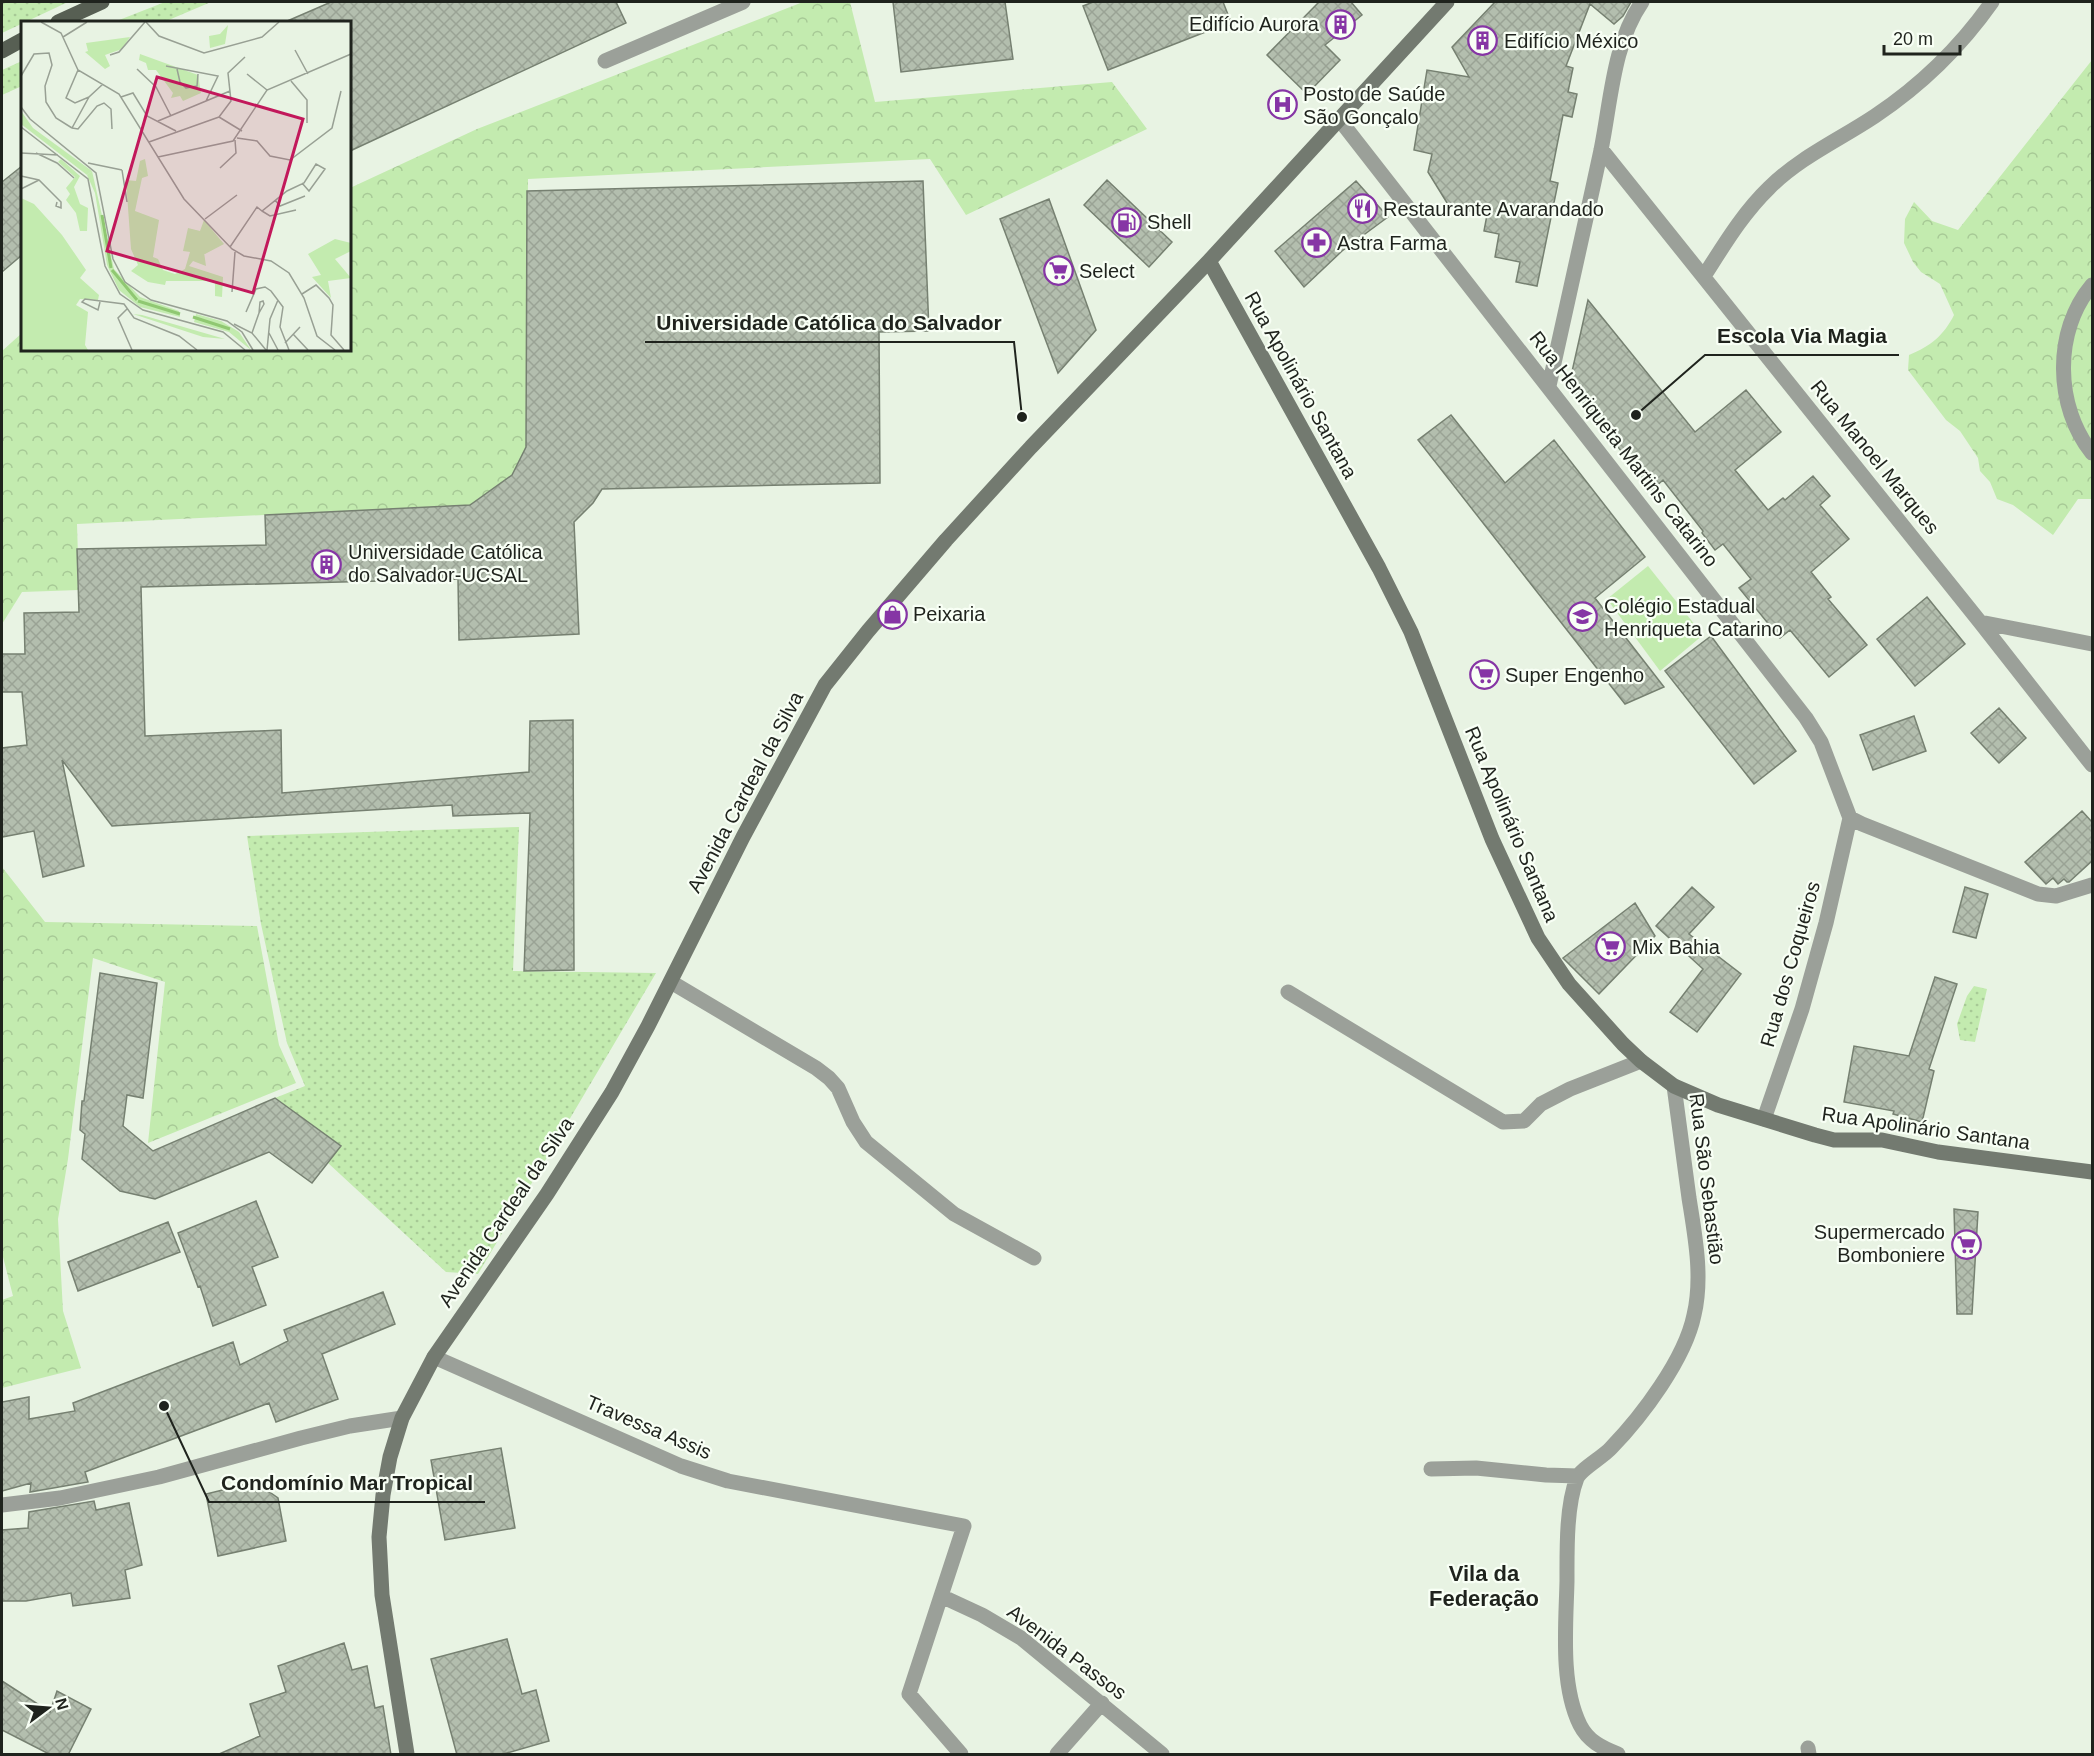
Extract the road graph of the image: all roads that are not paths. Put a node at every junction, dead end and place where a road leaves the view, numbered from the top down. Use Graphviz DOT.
graph roads {
  1 [pos="102,2"];
  2 [pos="743,2"];
  3 [pos="1447,2"];
  4 [pos="1642,2"];
  5 [pos="1992,2"];
  6 [pos="60,21"];
  7 [pos="21,41"];
  8 [pos="2,51"];
  9 [pos="605,61"];
  10 [pos="1339,119"];
  11 [pos="1601,149"];
  12 [pos="1209,261"];
  13 [pos="1704,276"];
  14 [pos="2092,285"];
  15 [pos="1549,387"];
  16 [pos="2092,453"];
  17 [pos="1980,622"];
  18 [pos="2092,644"];
  19 [pos="2092,765"];
  20 [pos="1851,818"];
  21 [pos="2092,885"];
  22 [pos="671,981"];
  23 [pos="1287,992"];
  24 [pos="1641,1061"];
  25 [pos="1674,1086"];
  26 [pos="1764,1119"];
  27 [pos="2092,1172"];
  28 [pos="1034,1258"];
  29 [pos="434,1357"];
  30 [pos="402,1418"];
  31 [pos="1431,1469"];
  32 [pos="1578,1476"];
  33 [pos="2,1506"];
  34 [pos="941,1596"];
  35 [pos="1102,1703"];
  36 [pos="407,1755"];
  37 [pos="961,1755"];
  38 [pos="1057,1755"];
  39 [pos="1162,1755"];
  40 [pos="1618,1755"];
  1 -- 6 [label="main road"];
  2 -- 9 [label="street"];
  3 -- 10 [label="main road, Avenida Cardeal da Silva"];
  4 -- 11 [label="street"];
  5 -- 13 [label="street"];
  7 -- 8 [label="main road"];
  10 -- 12 [label="main road, Avenida Cardeal da Silva"];
  10 -- 15 [label="street, Rua Henriqueta Martins Catarino"];
  11 -- 13 [label="street, Rua Manoel Marques"];
  11 -- 15 [label="street"];
  12 -- 22 [label="main road, Avenida Cardeal da Silva"];
  12 -- 24 [label="main road, Rua Apolinário Santana"];
  13 -- 17 [label="street, Rua Manoel Marques"];
  14 -- 16 [label="street"];
  15 -- 20 [label="street, Rua Henriqueta Martins Catarino"];
  17 -- 18 [label="street"];
  17 -- 19 [label="street, Rua Manoel Marques"];
  20 -- 21 [label="street"];
  20 -- 26 [label="street, Rua dos Coqueiros"];
  22 -- 28 [label="street"];
  22 -- 29 [label="main road, Avenida Cardeal da Silva"];
  23 -- 24 [label="street"];
  24 -- 25 [label="main road, Rua Apolinário Santana"];
  25 -- 26 [label="main road, Rua Apolinário Santana"];
  25 -- 32 [label="street, Rua São Sebastião"];
  26 -- 27 [label="main road, Rua Apolinário Santana"];
  29 -- 30 [label="main road, Avenida Cardeal da Silva"];
  29 -- 34 [label="street, Travessa Assis"];
  30 -- 33 [label="street"];
  30 -- 36 [label="main road, Avenida Cardeal da Silva"];
  31 -- 32 [label="street"];
  32 -- 40 [label="street"];
  34 -- 35 [label="street, Avenida Passos"];
  34 -- 37 [label="street"];
  35 -- 38 [label="street"];
  35 -- 39 [label="street, Avenida Passos"];
}
